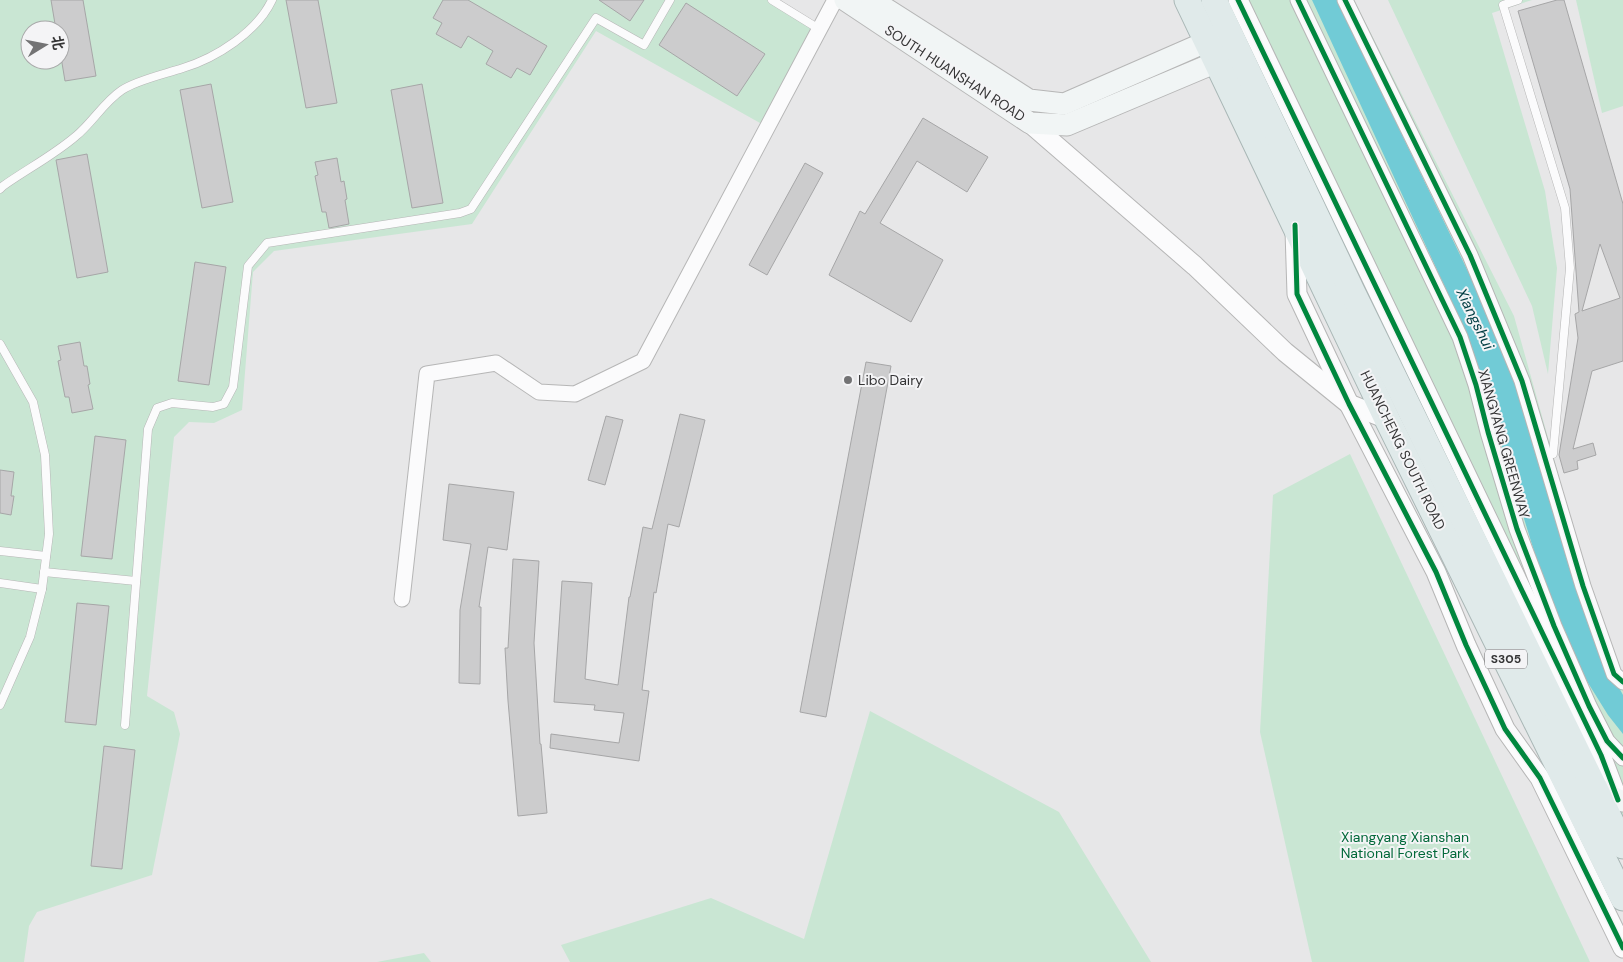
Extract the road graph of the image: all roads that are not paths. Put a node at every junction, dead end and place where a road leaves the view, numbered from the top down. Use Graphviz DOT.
graph roads {
  1 [pos="272,0"];
  2 [pos="670,0"];
  3 [pos="772,0"];
  4 [pos="835,0"];
  5 [pos="845,0"];
  6 [pos="872,0"];
  7 [pos="1187,0"];
  8 [pos="1298,0"];
  9 [pos="1345,0"];
  10 [pos="1518,0"];
  11 [pos="1223,1"];
  12 [pos="819,29"];
  13 [pos="1223,47"];
  14 [pos="1030,123"];
  15 [pos="0,189"];
  16 [pos="1294,224"];
  17 [pos="0,344"];
  18 [pos="1349,404"];
  19 [pos="1388,419"];
  20 [pos="1553,454"];
  21 [pos="0,551"];
  22 [pos="46,556"];
  23 [pos="44,572"];
  24 [pos="136,581"];
  25 [pos="0,583"];
  26 [pos="42,588"];
  27 [pos="402,599"];
  28 [pos="1623,682"];
  29 [pos="0,705"];
  30 [pos="125,725"];
  31 [pos="1623,758"];
  32 [pos="1594,786"];
  33 [pos="1620,801"];
  34 [pos="1605,841"];
  35 [pos="1623,898"];
  36 [pos="1623,948"];
  1 -- 15 [label="lane"];
  2 -- 24 [label="lane"];
  3 -- 12 [label="lane"];
  4 -- 12 [label="street"];
  5 -- 14 [label="main road, SOUTH HUANSHAN ROAD"];
  6 -- 13 [label="main road, SOUTH HUANSHAN ROAD"];
  7 -- 13 [label="highway, HUANCHENG SOUTH ROAD"];
  8 -- 31 [label="street, XIANGYANG GREENWAY"];
  9 -- 28 [label="street"];
  10 -- 20 [label="lane"];
  11 -- 13 [label="highway, HUANCHENG SOUTH ROAD"];
  11 -- 33 [label="street"];
  12 -- 27 [label="street"];
  13 -- 14 [label="main road, SOUTH HUANSHAN ROAD"];
  13 -- 16 [label="highway, HUANCHENG SOUTH ROAD"];
  13 -- 32 [label="highway, HUANCHENG SOUTH ROAD / S305"];
  14 -- 18 [label="street"];
  16 -- 18 [label="street"];
  16 -- 19 [label="highway, HUANCHENG SOUTH ROAD"];
  17 -- 22 [label="lane"];
  18 -- 19 [label="street"];
  18 -- 34 [label="street"];
  19 -- 34 [label="highway, HUANCHENG SOUTH ROAD / S305"];
  21 -- 22 [label="lane"];
  22 -- 23 [label="lane"];
  23 -- 24 [label="lane"];
  23 -- 26 [label="lane"];
  24 -- 30 [label="lane"];
  25 -- 26 [label="lane"];
  26 -- 29 [label="lane"];
  32 -- 33 [label="main road"];
  32 -- 34 [label="highway, HUANCHENG SOUTH ROAD / S305"];
  34 -- 35 [label="highway, HUANCHENG SOUTH ROAD / S305"];
  34 -- 36 [label="street"];
}
